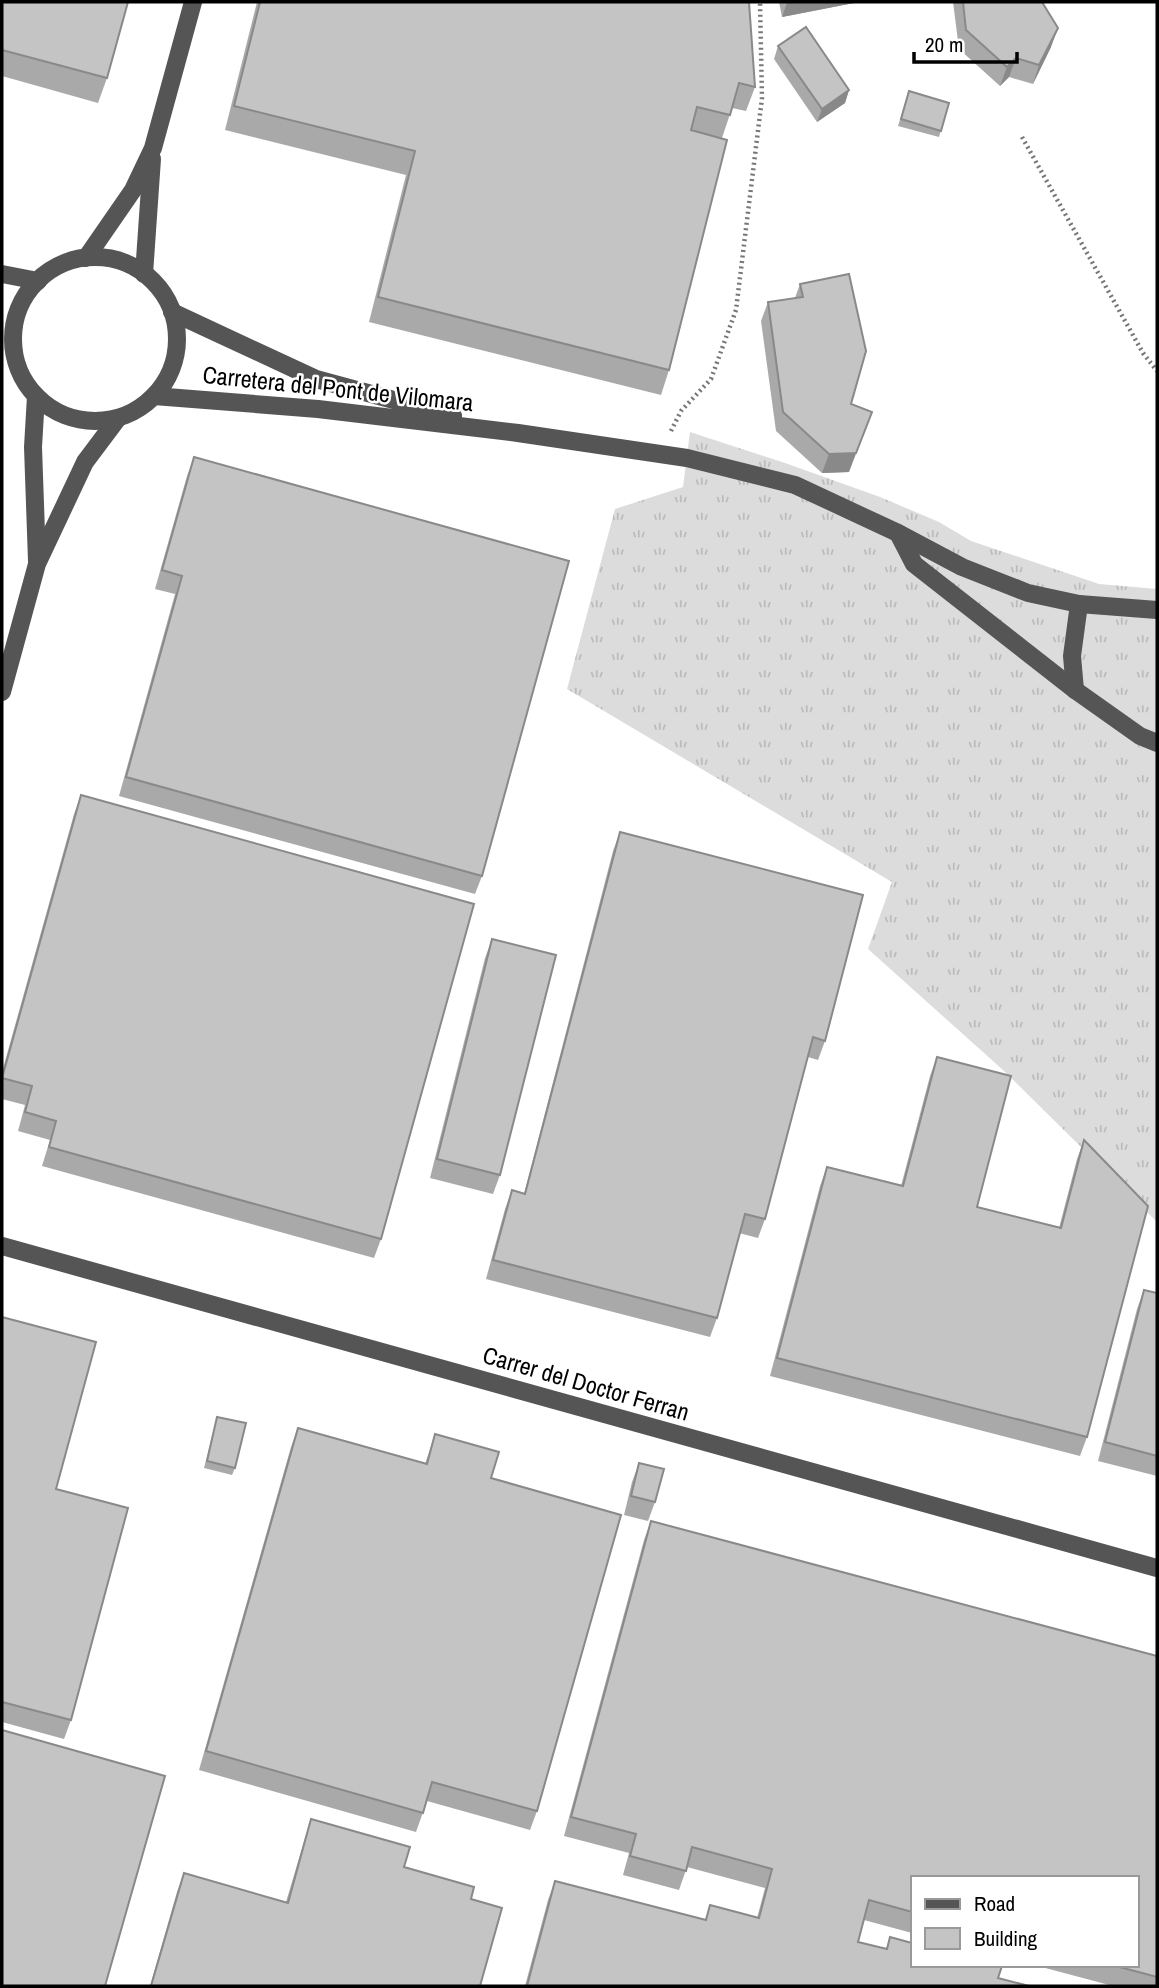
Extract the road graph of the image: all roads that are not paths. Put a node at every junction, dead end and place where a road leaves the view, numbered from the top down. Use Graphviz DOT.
graph roads {
  1 [pos="193,2"];
  2 [pos="153,148"];
  3 [pos="86,258"];
  4 [pos="2,274"];
  5 [pos="144,274"];
  6 [pos="38,281"];
  7 [pos="172,312"];
  8 [pos="8,352"];
  9 [pos="36,396"];
  10 [pos="154,396"];
  11 [pos="118,418"];
  12 [pos="518,433"];
  13 [pos="898,533"];
  14 [pos="37,564"];
  15 [pos="1079,604"];
  16 [pos="1157,610"];
  17 [pos="1075,690"];
  18 [pos="2,692"];
  19 [pos="1157,743"];
  20 [pos="2,1246"];
  21 [pos="1157,1569"];
  1 -- 2 [label="street"];
  2 -- 3 [label="street"];
  2 -- 5 [label="street"];
  3 -- 5 [label="street"];
  3 -- 6 [label="street"];
  4 -- 6 [label="street"];
  5 -- 7 [label="street"];
  6 -- 8 [label="street"];
  7 -- 10 [label="street"];
  7 -- 12 [label="street, Carretera del Pont de Vilomara"];
  8 -- 9 [label="street"];
  9 -- 11 [label="street"];
  9 -- 14 [label="street"];
  10 -- 11 [label="street"];
  10 -- 12 [label="street, Carretera del Pont de Vilomara"];
  11 -- 14 [label="street"];
  12 -- 13 [label="street, Carretera del Pont de Vilomara"];
  13 -- 15 [label="street, Carretera del Pont de Vilomara"];
  13 -- 17 [label="street"];
  14 -- 18 [label="street"];
  15 -- 16 [label="street, Carretera del Pont de Vilomara"];
  15 -- 17 [label="street"];
  17 -- 19 [label="street"];
  20 -- 21 [label="street, Carrer del Doctor Ferran"];
}
